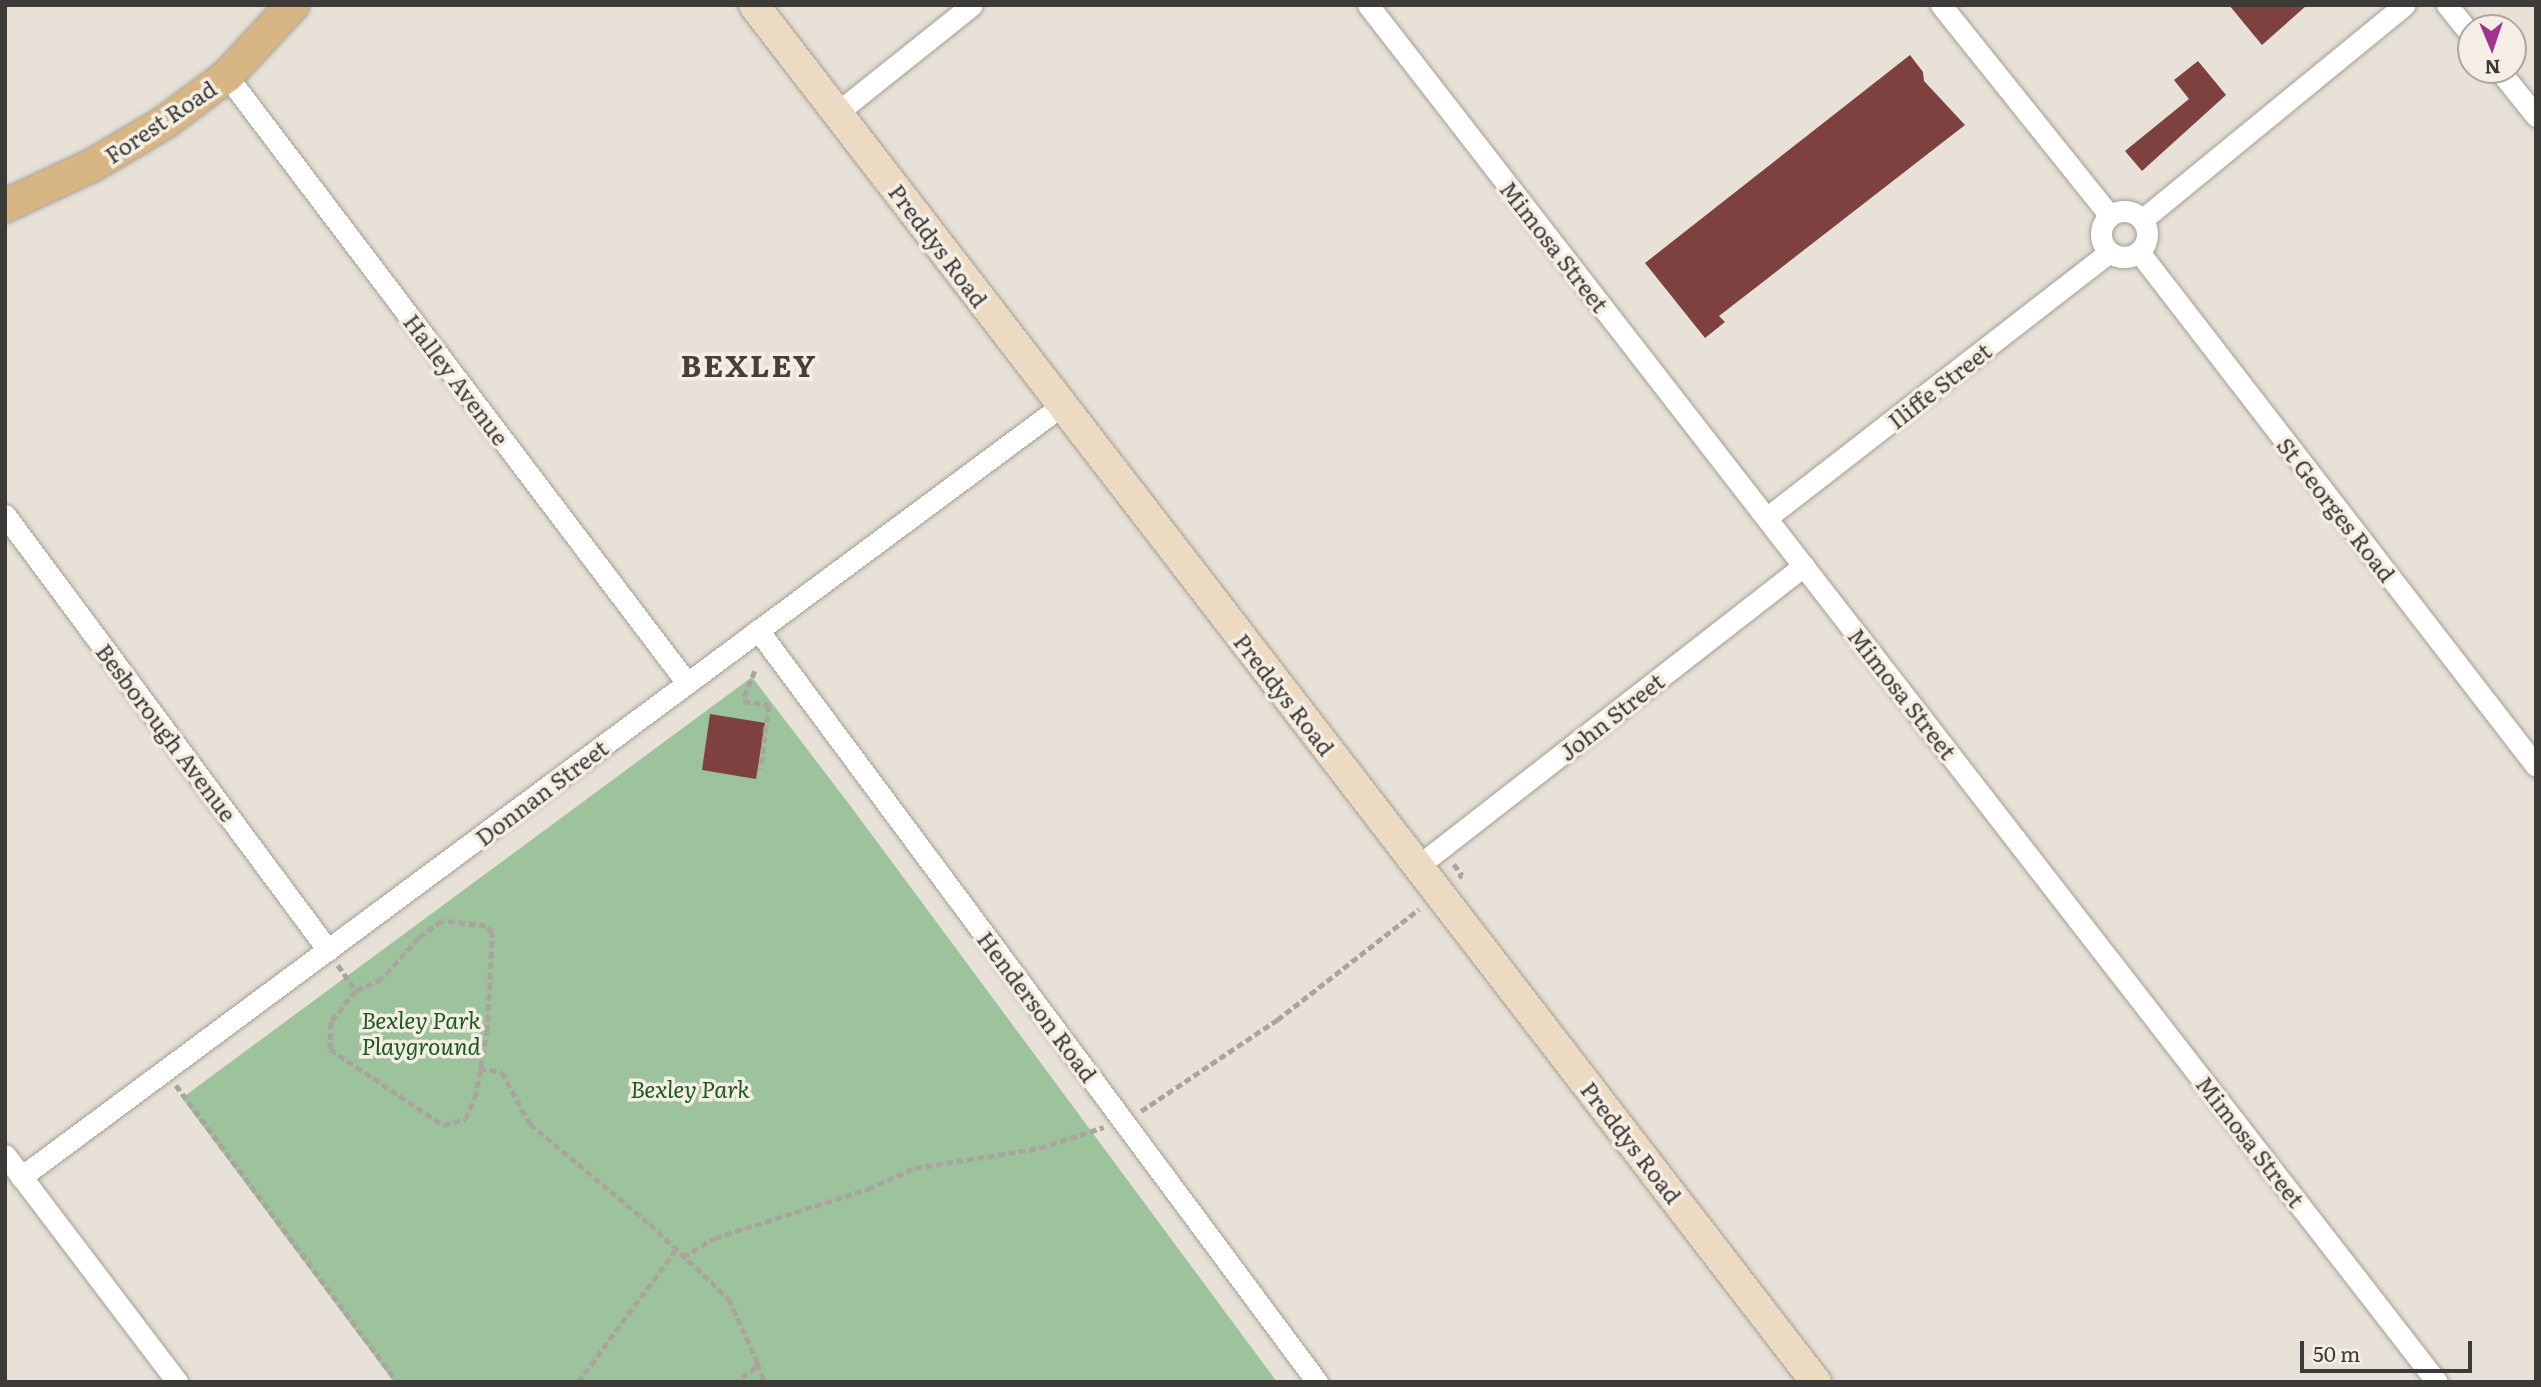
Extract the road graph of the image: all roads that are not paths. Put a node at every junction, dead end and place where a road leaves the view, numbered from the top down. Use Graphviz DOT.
graph roads {
  1 [pos="293,5"];
  2 [pos="754,5"];
  3 [pos="972,5"];
  4 [pos="1368,5"];
  5 [pos="1941,5"];
  6 [pos="2404,5"];
  7 [pos="228,76"];
  8 [pos="2510,84"];
  9 [pos="838,112"];
  10 [pos="2536,116"];
  11 [pos="5,206"];
  12 [pos="2110,216"];
  13 [pos="2143,219"];
  14 [pos="2109,252"];
  15 [pos="2139,252"];
  16 [pos="1061,406"];
  17 [pos="5,514"];
  18 [pos="1769,516"];
  19 [pos="1804,565"];
  20 [pos="758,630"];
  21 [pos="687,682"];
  22 [pos="2536,766"];
  23 [pos="1418,866"];
  24 [pos="328,950"];
  25 [pos="5,1155"];
  26 [pos="21,1177"];
  27 [pos="177,1382"];
  28 [pos="1317,1382"];
  29 [pos="1816,1382"];
  30 [pos="2437,1382"];
  1 -- 7 [label="main road, Forest Road"];
  2 -- 9 [label="main road, Preddys Road"];
  3 -- 9 [label="street"];
  4 -- 18 [label="street, Mimosa Street"];
  5 -- 12 [label="street"];
  6 -- 13 [label="street"];
  7 -- 11 [label="main road, Forest Road"];
  7 -- 21 [label="street, Halley Avenue"];
  8 -- 10 [label="street"];
  9 -- 16 [label="main road, Preddys Road"];
  12 -- 13 [label="street"];
  12 -- 14 [label="street"];
  13 -- 15 [label="street"];
  14 -- 15 [label="street"];
  14 -- 18 [label="street, Iliffe Street"];
  15 -- 22 [label="street, St Georges Road"];
  16 -- 20 [label="street, Donnan Street"];
  16 -- 23 [label="main road, Preddys Road"];
  17 -- 24 [label="street, Besborough Avenue"];
  18 -- 19 [label="street, Mimosa Street"];
  19 -- 23 [label="street, John Street"];
  19 -- 30 [label="street, Mimosa Street"];
  20 -- 21 [label="street, Donnan Street"];
  20 -- 28 [label="street, Henderson Road"];
  21 -- 24 [label="street, Donnan Street"];
  23 -- 29 [label="main road, Preddys Road"];
  24 -- 26 [label="street, Donnan Street"];
  25 -- 26 [label="street"];
  26 -- 27 [label="street"];
}
